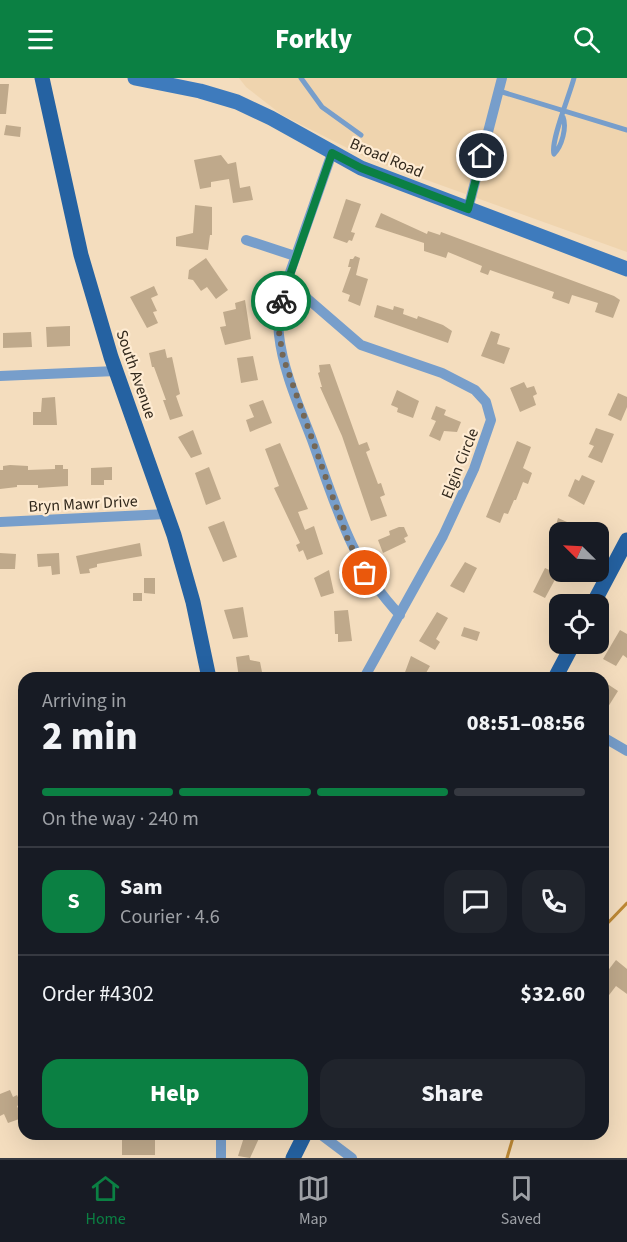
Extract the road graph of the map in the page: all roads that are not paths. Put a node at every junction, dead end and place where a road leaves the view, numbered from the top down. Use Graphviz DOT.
graph roads {
  1 [pos="42,78"];
  2 [pos="135,78"];
  3 [pos="301,78"];
  4 [pos="502,78"];
  5 [pos="574,78"];
  6 [pos="499,92"];
  7 [pos="564,114"];
  8 [pos="627,130"];
  9 [pos="362,135"];
  10 [pos="332,153"];
  11 [pos="468,209"];
  12 [pos="246,240"];
  13 [pos="295,256"];
  14 [pos="627,268"];
  15 [pos="287,280"];
  16 [pos="116,371"];
  17 [pos="0,376"];
  18 [pos="167,514"];
  19 [pos="0,522"];
  20 [pos="627,540"];
  21 [pos="598,594"];
  22 [pos="400,615"];
  23 [pos="568,654"];
  24 [pos="208,672"];
  25 [pos="367,672"];
  26 [pos="558,672"];
  27 [pos="609,740"];
  28 [pos="627,751"];
  29 [pos="221,1140"];
  30 [pos="302,1140"];
  31 [pos="328,1140"];
  32 [pos="221,1158"];
  33 [pos="293,1158"];
  34 [pos="352,1158"];
  1 -- 16 [label="main road, South Avenue"];
  2 -- 10 [label="street, Broad Road"];
  3 -- 9 [label="lane"];
  4 -- 6 [label="street"];
  5 -- 7 [label="lane"];
  6 -- 7 [label="lane"];
  6 -- 11 [label="street"];
  7 -- 7 [label="lane"];
  7 -- 8 [label="lane"];
  10 -- 11 [label="street, Broad Road"];
  10 -- 13 [label="street"];
  11 -- 14 [label="street, Broad Road"];
  12 -- 13 [label="street"];
  13 -- 15 [label="street"];
  15 -- 22 [label="street"];
  15 -- 22 [label="street, Elgin Circle"];
  16 -- 17 [label="street"];
  16 -- 18 [label="main road, South Avenue"];
  18 -- 19 [label="street, Bryn Mawr Drive"];
  18 -- 24 [label="main road, South Avenue"];
  20 -- 21 [label="main road"];
  22 -- 25 [label="street, Elgin Circle"];
  23 -- 26 [label="main road"];
  27 -- 28 [label="street"];
  29 -- 32 [label="street"];
  30 -- 33 [label="main road"];
  31 -- 34 [label="street"];
}
